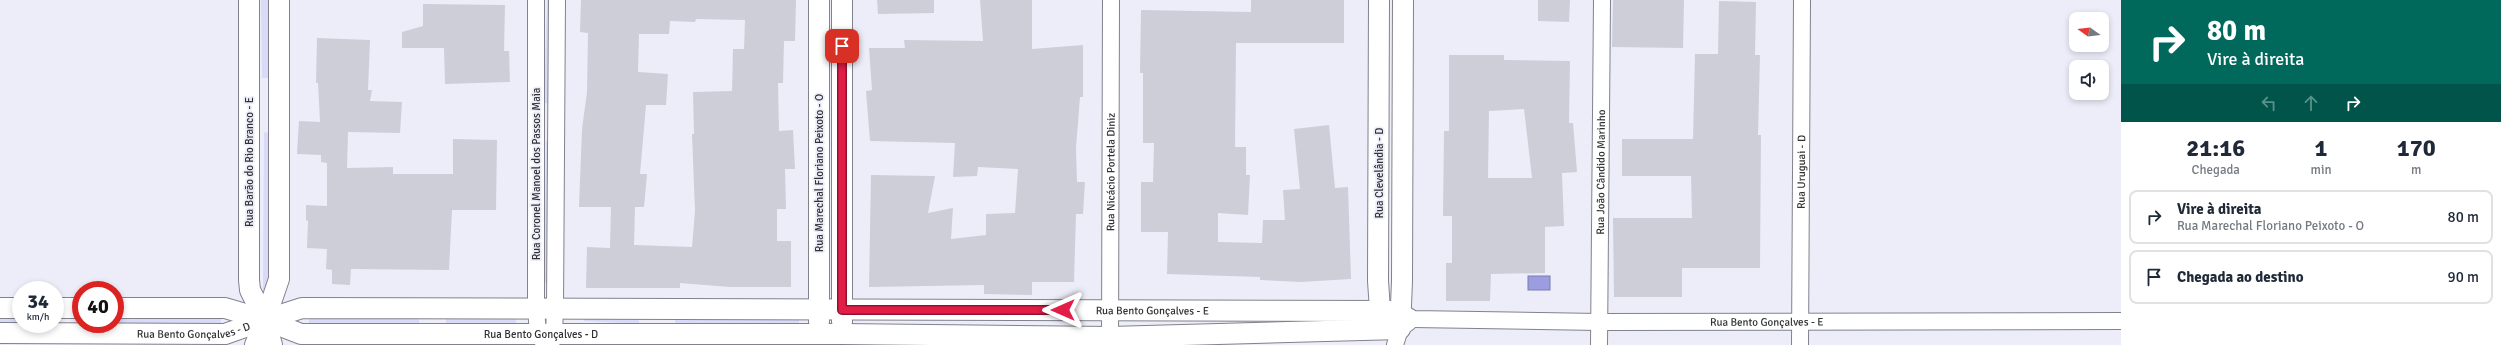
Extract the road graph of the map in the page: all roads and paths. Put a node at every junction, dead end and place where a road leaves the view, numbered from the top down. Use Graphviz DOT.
graph roads {
  1 [pos="249,0"];
  2 [pos="279,0"];
  3 [pos="536,0"];
  4 [pos="557,0"];
  5 [pos="819,0"];
  6 [pos="842,0"];
  7 [pos="1111,0"];
  8 [pos="1379,0"];
  9 [pos="1404,0"];
  10 [pos="1602,0"];
  11 [pos="1802,0"];
  12 [pos="249,102"];
  13 [pos="279,102"];
  14 [pos="557,114"];
  15 [pos="536,115"];
  16 [pos="819,121"];
  17 [pos="842,121"];
  18 [pos="0,308"];
  19 [pos="12,308"];
  20 [pos="68,308"];
  21 [pos="124,308"];
  22 [pos="427,308"];
  23 [pos="546,308"];
  24 [pos="653,308"];
  25 [pos="818,310"];
  26 [pos="842,310"];
  27 [pos="1110,310"];
  28 [pos="265,320"];
  29 [pos="2121,321"];
  30 [pos="1599,322"];
  31 [pos="1800,322"];
  32 [pos="1394,327"];
  33 [pos="0,333"];
  34 [pos="69,333"];
  35 [pos="428,334"];
  36 [pos="652,334"];
  37 [pos="547,339"];
  38 [pos="831,339"];
  39 [pos="1110,341"];
  40 [pos="255,345"];
  41 [pos="272,345"];
  42 [pos="1599,345"];
  43 [pos="1800,345"];
  1 -- 12 [label="street, Rua Barão do Rio Branco - E"];
  2 -- 13 [label="street"];
  3 -- 15 [label="street, Rua Coronel Manoel dos Passos Maia"];
  4 -- 14 [label="street, Rua Coronel Manoel dos Passos Maia"];
  5 -- 16 [label="street, Rua Marechal Floriano Peixoto - O"];
  6 -- 17 [label="street"];
  7 -- 27 [label="street, Rua Nicácio Portela Diniz"];
  8 -- 32 [label="street, Rua Clevelândia - D"];
  9 -- 32 [label="street"];
  10 -- 30 [label="street, Rua João Cândido Marinho"];
  11 -- 31 [label="street, Rua Uruguai - D"];
  12 -- 13 [label="street"];
  12 -- 28 [label="street, Rua Barão do Rio Branco - E"];
  13 -- 28 [label="street"];
  14 -- 15 [label="street"];
  14 -- 23 [label="street, Rua Coronel Manoel dos Passos Maia"];
  15 -- 23 [label="street, Rua Coronel Manoel dos Passos Maia"];
  16 -- 17 [label="street"];
  16 -- 25 [label="street, Rua Marechal Floriano Peixoto - O"];
  17 -- 26 [label="street"];
  18 -- 19 [label="street"];
  20 -- 34 [label="street"];
  21 -- 28 [label="street, Rua Bento Gonçalves - D"];
  22 -- 23 [label="street, Rua Bento Gonçalves - D"];
  22 -- 28 [label="street, Rua Bento Gonçalves - D"];
  22 -- 35 [label="street"];
  23 -- 24 [label="street, Rua Bento Gonçalves - D"];
  23 -- 37 [label="street, Rua Coronel Manoel dos Passos Maia"];
  24 -- 25 [label="street, Rua Bento Gonçalves - D"];
  24 -- 36 [label="street"];
  25 -- 26 [label="street, Rua Bento Gonçalves - E"];
  25 -- 38 [label="street, Rua Marechal Floriano Peixoto - O"];
  26 -- 27 [label="street, Rua Bento Gonçalves - E"];
  26 -- 38 [label="street"];
  27 -- 32 [label="street, Rua Bento Gonçalves - E"];
  27 -- 39 [label="street, Rua Nicácio Portela Diniz"];
  28 -- 34 [label="street, Rua Bento Gonçalves - D"];
  28 -- 35 [label="street, Rua Bento Gonçalves - D"];
  28 -- 40 [label="street"];
  28 -- 41 [label="street, Rua Barão do Rio Branco - E"];
  29 -- 31 [label="street, Rua Bento Gonçalves - E"];
  30 -- 31 [label="street, Rua Bento Gonçalves - E"];
  30 -- 32 [label="street, Rua Bento Gonçalves - E"];
  30 -- 42 [label="street, Rua João Cândido Marinho"];
  31 -- 43 [label="street, Rua Uruguai - D"];
  32 -- 39 [label="street, Rua Bento Gonçalves - E"];
  33 -- 34 [label="street, Rua Bento Gonçalves - D"];
  35 -- 37 [label="street, Rua Bento Gonçalves - D"];
  36 -- 37 [label="street, Rua Bento Gonçalves - D"];
  36 -- 38 [label="street, Rua Bento Gonçalves - D"];
  38 -- 39 [label="street, Rua Bento Gonçalves - E"];
}
